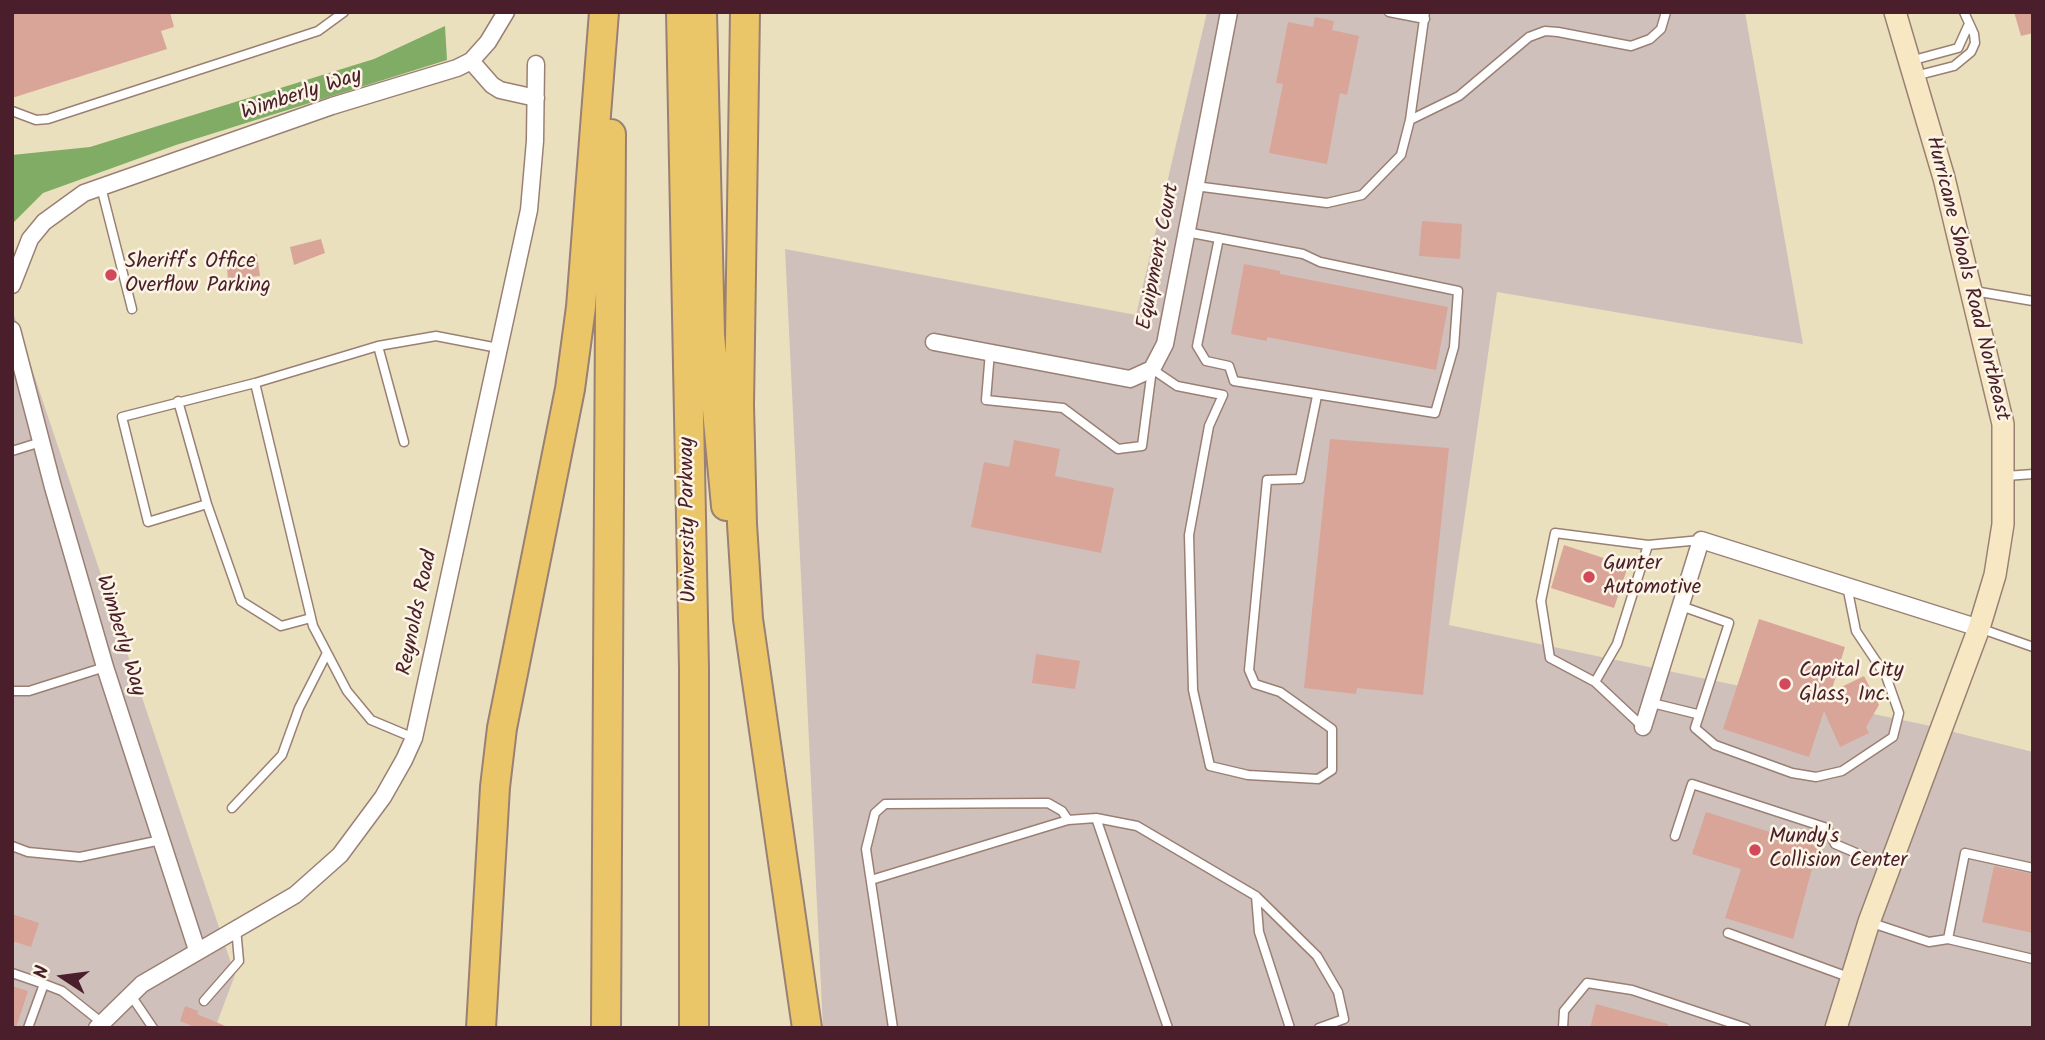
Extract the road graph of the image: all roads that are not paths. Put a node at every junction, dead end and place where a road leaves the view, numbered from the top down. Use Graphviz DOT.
graph roads {
  1 [pos="344,12"];
  2 [pos="506,12"];
  3 [pos="604,12"];
  4 [pos="612,12"];
  5 [pos="681,12"];
  6 [pos="702,12"];
  7 [pos="745,12"];
  8 [pos="1229,12"];
  9 [pos="1388,12"];
  10 [pos="1666,12"];
  11 [pos="1895,12"];
  12 [pos="1964,12"];
  13 [pos="1425,16"];
  14 [pos="1968,26"];
  15 [pos="471,61"];
  16 [pos="536,64"];
  17 [pos="1912,69"];
  18 [pos="536,98"];
  19 [pos="12,111"];
  20 [pos="1410,120"];
  21 [pos="1195,186"];
  22 [pos="101,187"];
  23 [pos="1186,232"];
  24 [pos="1219,238"];
  25 [pos="12,285"];
  26 [pos="1971,291"];
  27 [pos="2033,301"];
  28 [pos="132,309"];
  29 [pos="12,330"];
  30 [pos="934,342"];
  31 [pos="378,346"];
  32 [pos="498,348"];
  33 [pos="990,352"];
  34 [pos="1152,369"];
  35 [pos="1234,381"];
  36 [pos="256,383"];
  37 [pos="1223,395"];
  38 [pos="1317,396"];
  39 [pos="178,401"];
  40 [pos="41,442"];
  41 [pos="404,442"];
  42 [pos="12,451"];
  43 [pos="2033,474"];
  44 [pos="2003,477"];
  45 [pos="207,504"];
  46 [pos="1701,540"];
  47 [pos="1648,545"];
  48 [pos="1847,586"];
  49 [pos="1681,606"];
  50 [pos="311,618"];
  51 [pos="748,619"];
  52 [pos="1979,628"];
  53 [pos="2033,647"];
  54 [pos="327,653"];
  55 [pos="105,667"];
  56 [pos="1595,682"];
  57 [pos="12,691"];
  58 [pos="1652,703"];
  59 [pos="1697,714"];
  60 [pos="1643,727"];
  61 [pos="414,738"];
  62 [pos="232,808"];
  63 [pos="1096,818"];
  64 [pos="1068,820"];
  65 [pos="1675,836"];
  66 [pos="161,840"];
  67 [pos="12,846"];
  68 [pos="1889,867"];
  69 [pos="2033,867"];
  70 [pos="870,880"];
  71 [pos="1256,896"];
  72 [pos="1869,922"];
  73 [pos="236,928"];
  74 [pos="1728,933"];
  75 [pos="1948,939"];
  76 [pos="197,950"];
  77 [pos="2033,959"];
  78 [pos="12,973"];
  79 [pos="1851,978"];
  80 [pos="44,984"];
  81 [pos="130,994"];
  82 [pos="204,1001"];
  83 [pos="1345,1023"];
  84 [pos="99,1025"];
  85 [pos="28,1028"];
  86 [pos="153,1028"];
  87 [pos="481,1028"];
  88 [pos="606,1028"];
  89 [pos="694,1028"];
  90 [pos="807,1028"];
  91 [pos="893,1028"];
  92 [pos="1168,1028"];
  93 [pos="1290,1028"];
  94 [pos="1319,1028"];
  95 [pos="1563,1028"];
  96 [pos="1746,1028"];
  97 [pos="1836,1028"];
  1 -- 19 [label="lane"];
  2 -- 15 [label="street"];
  3 -- 87 [label="highway"];
  4 -- 88 [label="highway"];
  5 -- 89 [label="highway, University Parkway"];
  6 -- 51 [label="highway"];
  7 -- 51 [label="highway"];
  8 -- 21 [label="street, Equipment Court"];
  9 -- 13 [label="lane"];
  10 -- 20 [label="lane"];
  11 -- 17 [label="street, Hurricane Shoals Road Northeast"];
  12 -- 14 [label="lane"];
  13 -- 20 [label="lane"];
  14 -- 17 [label="lane"];
  14 -- 17 [label="lane"];
  15 -- 18 [label="street"];
  15 -- 22 [label="street, Wimberly Way"];
  16 -- 18 [label="street, Reynolds Road"];
  17 -- 26 [label="street, Hurricane Shoals Road Northeast"];
  18 -- 32 [label="street, Reynolds Road"];
  20 -- 21 [label="lane"];
  21 -- 23 [label="street, Equipment Court"];
  22 -- 25 [label="street, Wimberly Way"];
  22 -- 28 [label="lane"];
  23 -- 24 [label="lane"];
  23 -- 34 [label="street, Equipment Court"];
  24 -- 35 [label="lane"];
  24 -- 38 [label="lane"];
  26 -- 27 [label="lane"];
  26 -- 44 [label="street, Hurricane Shoals Road Northeast"];
  29 -- 40 [label="street, Wimberly Way"];
  30 -- 33 [label="street"];
  31 -- 32 [label="lane"];
  31 -- 36 [label="lane"];
  31 -- 41 [label="lane"];
  32 -- 61 [label="street, Reynolds Road"];
  33 -- 34 [label="street"];
  33 -- 34 [label="lane"];
  34 -- 37 [label="lane"];
  35 -- 37 [label="lane"];
  35 -- 38 [label="lane"];
  36 -- 39 [label="lane"];
  36 -- 50 [label="lane"];
  37 -- 38 [label="lane"];
  39 -- 45 [label="lane"];
  39 -- 45 [label="lane"];
  40 -- 42 [label="lane"];
  40 -- 55 [label="street, Wimberly Way"];
  43 -- 44 [label="lane"];
  44 -- 52 [label="street, Hurricane Shoals Road Northeast"];
  45 -- 50 [label="lane"];
  46 -- 47 [label="lane"];
  46 -- 48 [label="street"];
  46 -- 49 [label="street"];
  47 -- 56 [label="lane"];
  47 -- 56 [label="lane"];
  48 -- 52 [label="street"];
  48 -- 59 [label="lane"];
  49 -- 58 [label="street"];
  49 -- 59 [label="lane"];
  50 -- 54 [label="lane"];
  51 -- 90 [label="highway"];
  52 -- 53 [label="lane"];
  52 -- 68 [label="street, Hurricane Shoals Road Northeast"];
  54 -- 61 [label="lane"];
  54 -- 62 [label="lane"];
  55 -- 57 [label="lane"];
  55 -- 66 [label="street, Wimberly Way"];
  56 -- 60 [label="lane"];
  58 -- 59 [label="lane"];
  58 -- 60 [label="street"];
  61 -- 73 [label="street, Reynolds Road"];
  63 -- 64 [label="lane"];
  63 -- 71 [label="lane"];
  63 -- 92 [label="lane"];
  64 -- 70 [label="lane"];
  64 -- 70 [label="lane"];
  65 -- 68 [label="lane"];
  66 -- 67 [label="lane"];
  66 -- 76 [label="street, Wimberly Way"];
  68 -- 72 [label="street, Hurricane Shoals Road Northeast"];
  69 -- 75 [label="lane"];
  70 -- 91 [label="lane"];
  71 -- 83 [label="lane"];
  71 -- 93 [label="lane"];
  72 -- 75 [label="lane"];
  72 -- 79 [label="street, Hurricane Shoals Road Northeast"];
  73 -- 76 [label="street, Reynolds Road"];
  73 -- 82 [label="lane"];
  74 -- 79 [label="lane"];
  75 -- 77 [label="lane"];
  76 -- 81 [label="street, Reynolds Road"];
  78 -- 80 [label="lane"];
  79 -- 97 [label="street, Hurricane Shoals Road Northeast"];
  80 -- 84 [label="lane"];
  80 -- 85 [label="lane"];
  81 -- 84 [label="street, Reynolds Road"];
  81 -- 86 [label="lane"];
  83 -- 94 [label="lane"];
  95 -- 96 [label="lane"];
}
